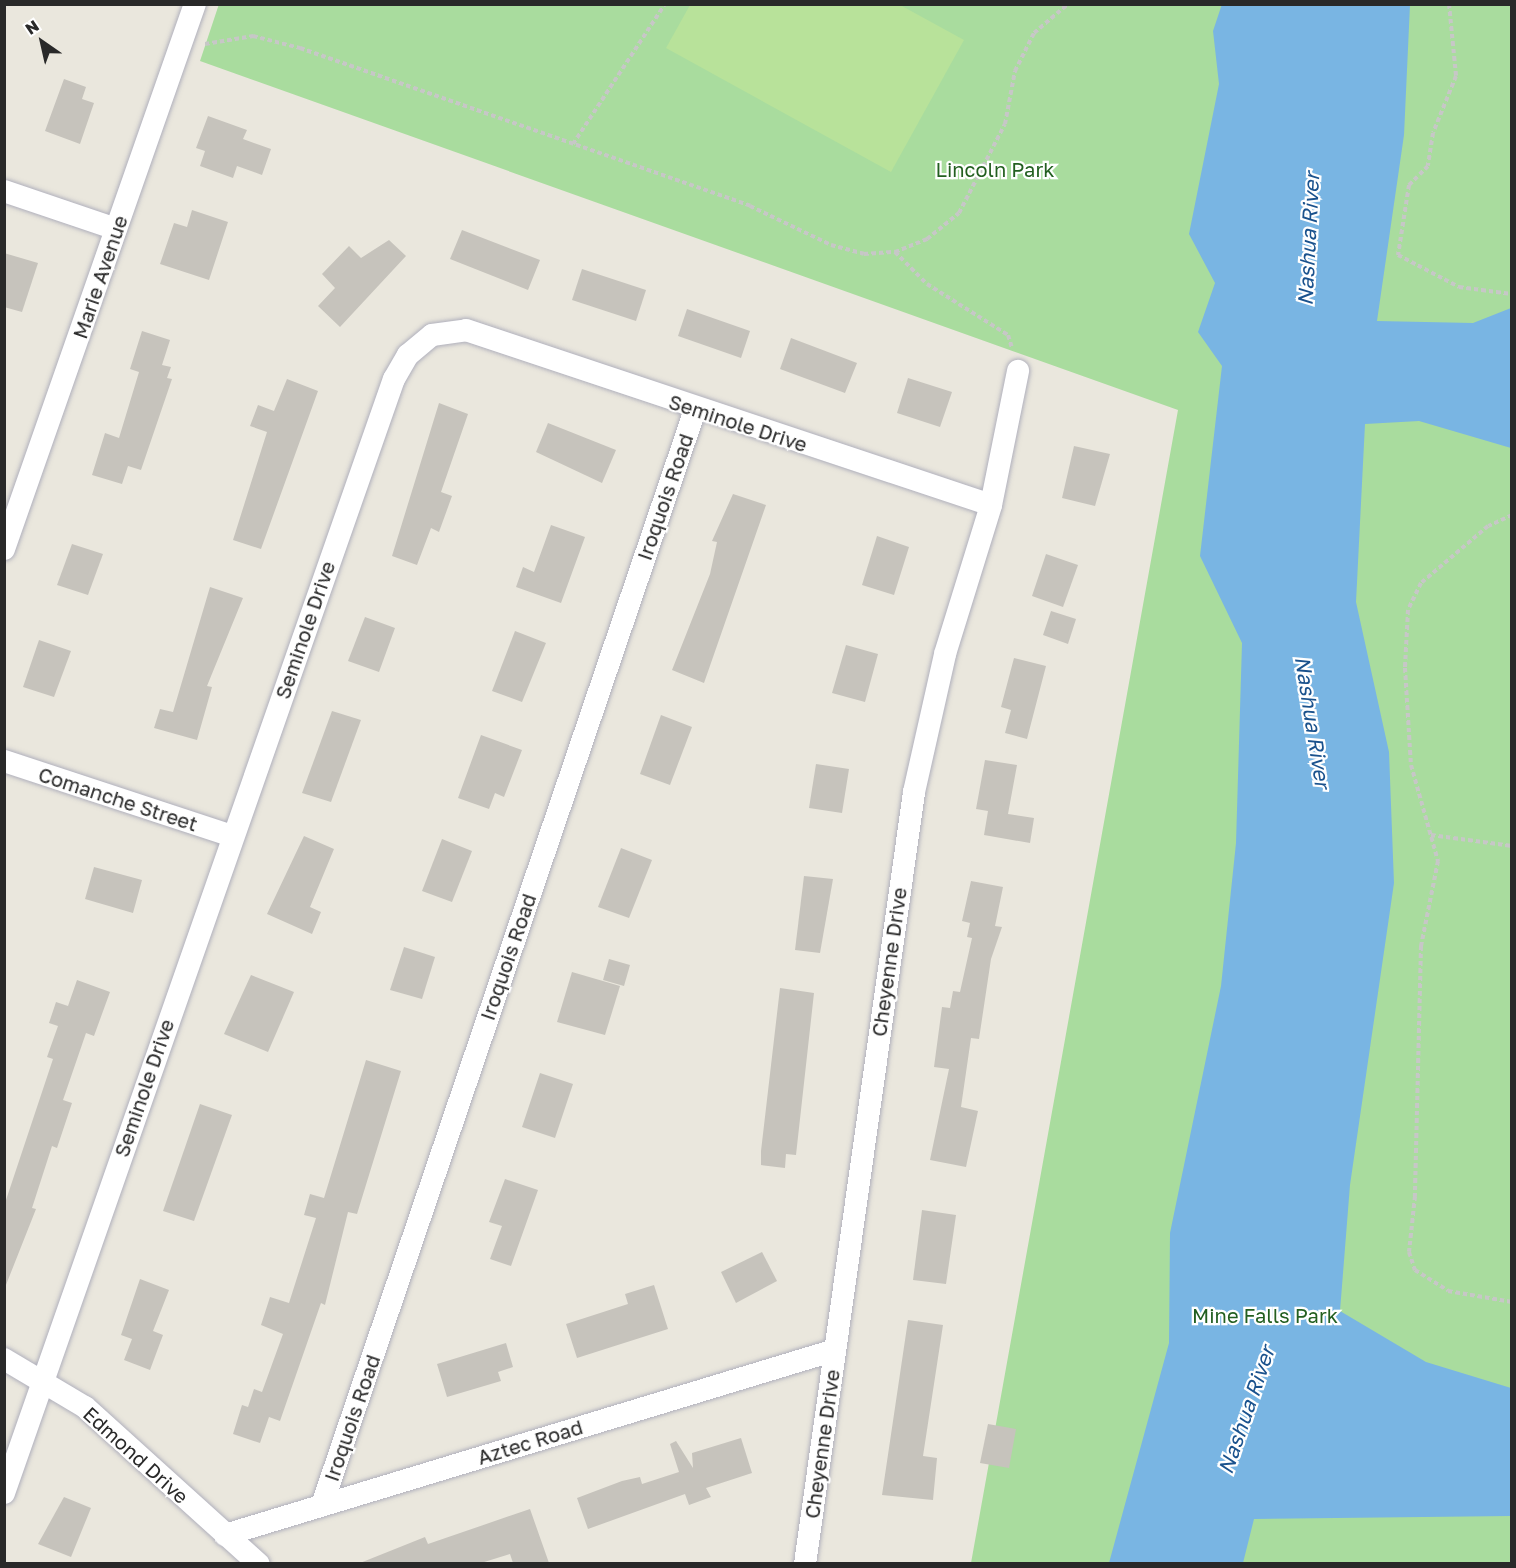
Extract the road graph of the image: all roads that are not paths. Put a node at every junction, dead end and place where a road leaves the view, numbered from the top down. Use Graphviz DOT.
graph roads {
  1 [pos="195,4"];
  2 [pos="4,191"];
  3 [pos="116,229"];
  4 [pos="1018,370"];
  5 [pos="695,410"];
  6 [pos="992,505"];
  7 [pos="4,549"];
  8 [pos="4,761"];
  9 [pos="232,836"];
  10 [pos="835,1350"];
  11 [pos="4,1359"];
  12 [pos="44,1380"];
  13 [pos="4,1493"];
  14 [pos="322,1505"];
  15 [pos="225,1535"];
  16 [pos="259,1563"];
  17 [pos="806,1563"];
  1 -- 3 [label="street, Marie Avenue"];
  2 -- 3 [label="street"];
  3 -- 7 [label="street, Marie Avenue"];
  4 -- 6 [label="street, Cheyenne Drive"];
  5 -- 6 [label="street, Seminole Drive"];
  5 -- 9 [label="street, Seminole Drive"];
  5 -- 14 [label="street, Iroquois Road"];
  6 -- 10 [label="street, Cheyenne Drive"];
  8 -- 9 [label="street, Comanche Street"];
  9 -- 12 [label="street, Seminole Drive"];
  10 -- 14 [label="street, Aztec Road"];
  10 -- 17 [label="street, Cheyenne Drive"];
  11 -- 12 [label="street, Edmond Drive"];
  12 -- 13 [label="street, Seminole Drive"];
  12 -- 15 [label="street, Edmond Drive"];
  14 -- 15 [label="street, Aztec Road"];
  15 -- 16 [label="street, Edmond Drive"];
}
